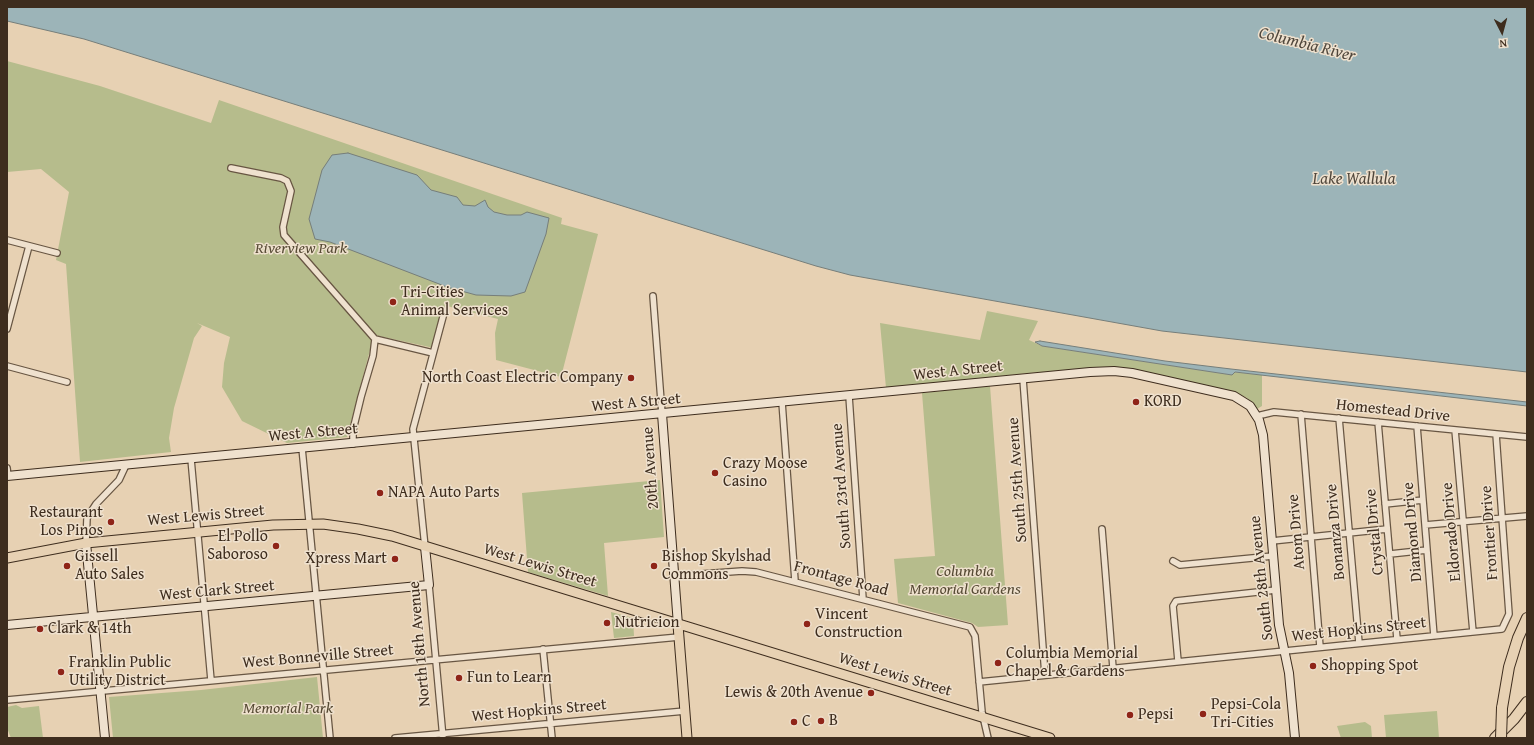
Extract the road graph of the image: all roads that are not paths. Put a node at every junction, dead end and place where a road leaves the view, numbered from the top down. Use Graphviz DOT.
graph roads {
  1 [pos="230,168"];
  2 [pos="7,240"];
  3 [pos="29,246"];
  4 [pos="57,253"];
  5 [pos="653,296"];
  6 [pos="444,313"];
  7 [pos="7,329"];
  8 [pos="375,339"];
  9 [pos="433,352"];
  10 [pos="7,366"];
  11 [pos="1023,379"];
  12 [pos="67,382"];
  13 [pos="849,396"];
  14 [pos="782,402"];
  15 [pos="662,414"];
  16 [pos="1301,414"];
  17 [pos="1257,416"];
  18 [pos="1339,418"];
  19 [pos="1378,422"];
  20 [pos="1417,426"];
  21 [pos="1455,430"];
  22 [pos="1496,434"];
  23 [pos="1527,437"];
  24 [pos="414,438"];
  25 [pos="354,444"];
  26 [pos="302,448"];
  27 [pos="191,459"];
  28 [pos="126,465"];
  29 [pos="7,473"];
  30 [pos="1423,500"];
  31 [pos="1385,504"];
  32 [pos="1527,516"];
  33 [pos="1502,519"];
  34 [pos="1464,522"];
  35 [pos="310,524"];
  36 [pos="1425,525"];
  37 [pos="1102,529"];
  38 [pos="1388,529"];
  39 [pos="197,532"];
  40 [pos="1349,533"];
  41 [pos="1311,537"];
  42 [pos="1272,541"];
  43 [pos="86,543"];
  44 [pos="425,547"];
  45 [pos="1427,550"];
  46 [pos="1390,554"];
  47 [pos="1273,556"];
  48 [pos="7,558"];
  49 [pos="1172,561"];
  50 [pos="674,576"];
  51 [pos="795,581"];
  52 [pos="429,585"];
  53 [pos="1276,590"];
  54 [pos="316,596"];
  55 [pos="863,599"];
  56 [pos="204,606"];
  57 [pos="93,617"];
  58 [pos="1527,618"];
  59 [pos="7,625"];
  60 [pos="678,625"];
  61 [pos="1502,628"];
  62 [pos="1473,632"];
  63 [pos="1434,636"];
  64 [pos="679,637"];
  65 [pos="1397,639"];
  66 [pos="1359,643"];
  67 [pos="1320,647"];
  68 [pos="543,649"];
  69 [pos="1284,650"];
  70 [pos="436,659"];
  71 [pos="1178,661"];
  72 [pos="1113,668"];
  73 [pos="323,670"];
  74 [pos="1046,675"];
  75 [pos="211,680"];
  76 [pos="979,682"];
  77 [pos="100,690"];
  78 [pos="7,700"];
  79 [pos="1527,702"];
  80 [pos="685,711"];
  81 [pos="1527,711"];
  82 [pos="984,719"];
  83 [pos="550,723"];
  84 [pos="443,736"];
  85 [pos="105,738"];
  86 [pos="330,738"];
  87 [pos="395,738"];
  88 [pos="552,738"];
  89 [pos="687,738"];
  90 [pos="988,738"];
  91 [pos="1050,738"];
  92 [pos="1295,738"];
  93 [pos="1495,738"];
  94 [pos="1502,738"];
  1 -- 8 [label="street"];
  2 -- 3 [label="street"];
  3 -- 4 [label="street"];
  3 -- 7 [label="street"];
  5 -- 15 [label="street, 20th Avenue"];
  6 -- 9 [label="street"];
  8 -- 9 [label="street"];
  8 -- 25 [label="street"];
  9 -- 24 [label="street"];
  10 -- 12 [label="street"];
  11 -- 13 [label="main road, West A Street"];
  11 -- 17 [label="main road, West A Street"];
  11 -- 74 [label="street, South 25th Avenue"];
  13 -- 14 [label="main road, West A Street"];
  13 -- 55 [label="street, South 23rd Avenue"];
  14 -- 15 [label="main road, West A Street"];
  14 -- 51 [label="street"];
  15 -- 24 [label="main road, West A Street"];
  15 -- 50 [label="main road, 20th Avenue"];
  16 -- 17 [label="street, Homestead Drive"];
  16 -- 18 [label="street, Homestead Drive"];
  16 -- 41 [label="street, Atom Drive"];
  17 -- 42 [label="main road, South 28th Avenue"];
  18 -- 19 [label="street, Homestead Drive"];
  18 -- 40 [label="street, Bonanza Drive"];
  19 -- 20 [label="street, Homestead Drive"];
  19 -- 31 [label="street, Crystal Drive"];
  20 -- 21 [label="street, Homestead Drive"];
  20 -- 30 [label="street, Diamond Drive"];
  21 -- 22 [label="street, Homestead Drive"];
  21 -- 34 [label="street, Eldorado Drive"];
  22 -- 23 [label="street, Homestead Drive"];
  22 -- 33 [label="street, Frontier Drive"];
  24 -- 25 [label="main road, West A Street"];
  24 -- 44 [label="street"];
  25 -- 26 [label="main road, West A Street"];
  26 -- 27 [label="main road, West A Street"];
  26 -- 35 [label="street"];
  27 -- 28 [label="main road, West A Street"];
  27 -- 39 [label="street"];
  28 -- 29 [label="main road, West A Street"];
  28 -- 43 [label="street"];
  30 -- 31 [label="street"];
  30 -- 36 [label="street, Diamond Drive"];
  31 -- 38 [label="street, Crystal Drive"];
  32 -- 33 [label="street"];
  33 -- 34 [label="street"];
  33 -- 61 [label="street, Frontier Drive"];
  34 -- 36 [label="street"];
  34 -- 62 [label="street, Eldorado Drive"];
  35 -- 39 [label="main road, West Lewis Street"];
  35 -- 44 [label="main road, West Lewis Street"];
  35 -- 54 [label="street"];
  36 -- 45 [label="street, Diamond Drive"];
  37 -- 72 [label="street"];
  38 -- 40 [label="street"];
  38 -- 46 [label="street, Crystal Drive"];
  39 -- 43 [label="main road, West Lewis Street"];
  39 -- 56 [label="street"];
  40 -- 41 [label="street"];
  40 -- 66 [label="street, Bonanza Drive"];
  41 -- 42 [label="street"];
  41 -- 67 [label="street, Atom Drive"];
  42 -- 47 [label="main road, South 28th Avenue"];
  43 -- 48 [label="main road, West Lewis Street"];
  43 -- 57 [label="main road"];
  44 -- 52 [label="main road, North 18th Avenue"];
  44 -- 60 [label="main road, West Lewis Street"];
  45 -- 46 [label="street"];
  45 -- 63 [label="street, Diamond Drive"];
  46 -- 65 [label="street, Crystal Drive"];
  47 -- 49 [label="street"];
  47 -- 53 [label="main road, South 28th Avenue"];
  50 -- 51 [label="street, Frontage Road"];
  50 -- 60 [label="main road, 20th Avenue"];
  51 -- 55 [label="street, Frontage Road"];
  52 -- 54 [label="main road, West Clark Street"];
  52 -- 70 [label="street, North 18th Avenue"];
  53 -- 69 [label="main road, South 28th Avenue"];
  53 -- 71 [label="street"];
  54 -- 56 [label="main road, West Clark Street"];
  54 -- 73 [label="street"];
  55 -- 76 [label="street, Frontage Road"];
  56 -- 57 [label="main road, West Clark Street"];
  56 -- 75 [label="street"];
  57 -- 59 [label="main road, West Clark Street"];
  57 -- 77 [label="main road"];
  58 -- 94 [label="highway, bridge"];
  60 -- 64 [label="main road, 20th Avenue"];
  60 -- 82 [label="main road, West Lewis Street"];
  61 -- 62 [label="street, West Hopkins Street"];
  62 -- 63 [label="street, West Hopkins Street"];
  63 -- 65 [label="street, West Hopkins Street"];
  64 -- 68 [label="street, West Bonneville Street"];
  64 -- 80 [label="main road, 20th Avenue"];
  65 -- 66 [label="street, West Hopkins Street"];
  66 -- 67 [label="street, West Hopkins Street"];
  67 -- 69 [label="street, West Hopkins Street"];
  68 -- 70 [label="street, West Bonneville Street"];
  68 -- 83 [label="street"];
  69 -- 71 [label="street, West Hopkins Street"];
  69 -- 92 [label="main road, South 28th Avenue"];
  70 -- 73 [label="street, West Bonneville Street"];
  70 -- 84 [label="street, North 18th Avenue"];
  71 -- 72 [label="street, West Hopkins Street"];
  72 -- 74 [label="street, West Hopkins Street"];
  73 -- 75 [label="street, West Bonneville Street"];
  73 -- 86 [label="street"];
  74 -- 76 [label="street, West Hopkins Street"];
  75 -- 77 [label="street, West Bonneville Street"];
  76 -- 82 [label="street"];
  77 -- 78 [label="street, West Bonneville Street"];
  77 -- 85 [label="main road"];
  79 -- 93 [label="highway"];
  80 -- 83 [label="street, West Hopkins Street"];
  80 -- 89 [label="main road, 20th Avenue"];
  81 -- 94 [label="highway"];
  82 -- 90 [label="street"];
  82 -- 91 [label="main road, West Lewis Street"];
  83 -- 84 [label="street, West Hopkins Street"];
  83 -- 88 [label="street"];
  84 -- 87 [label="street, West Hopkins Street"];
}
